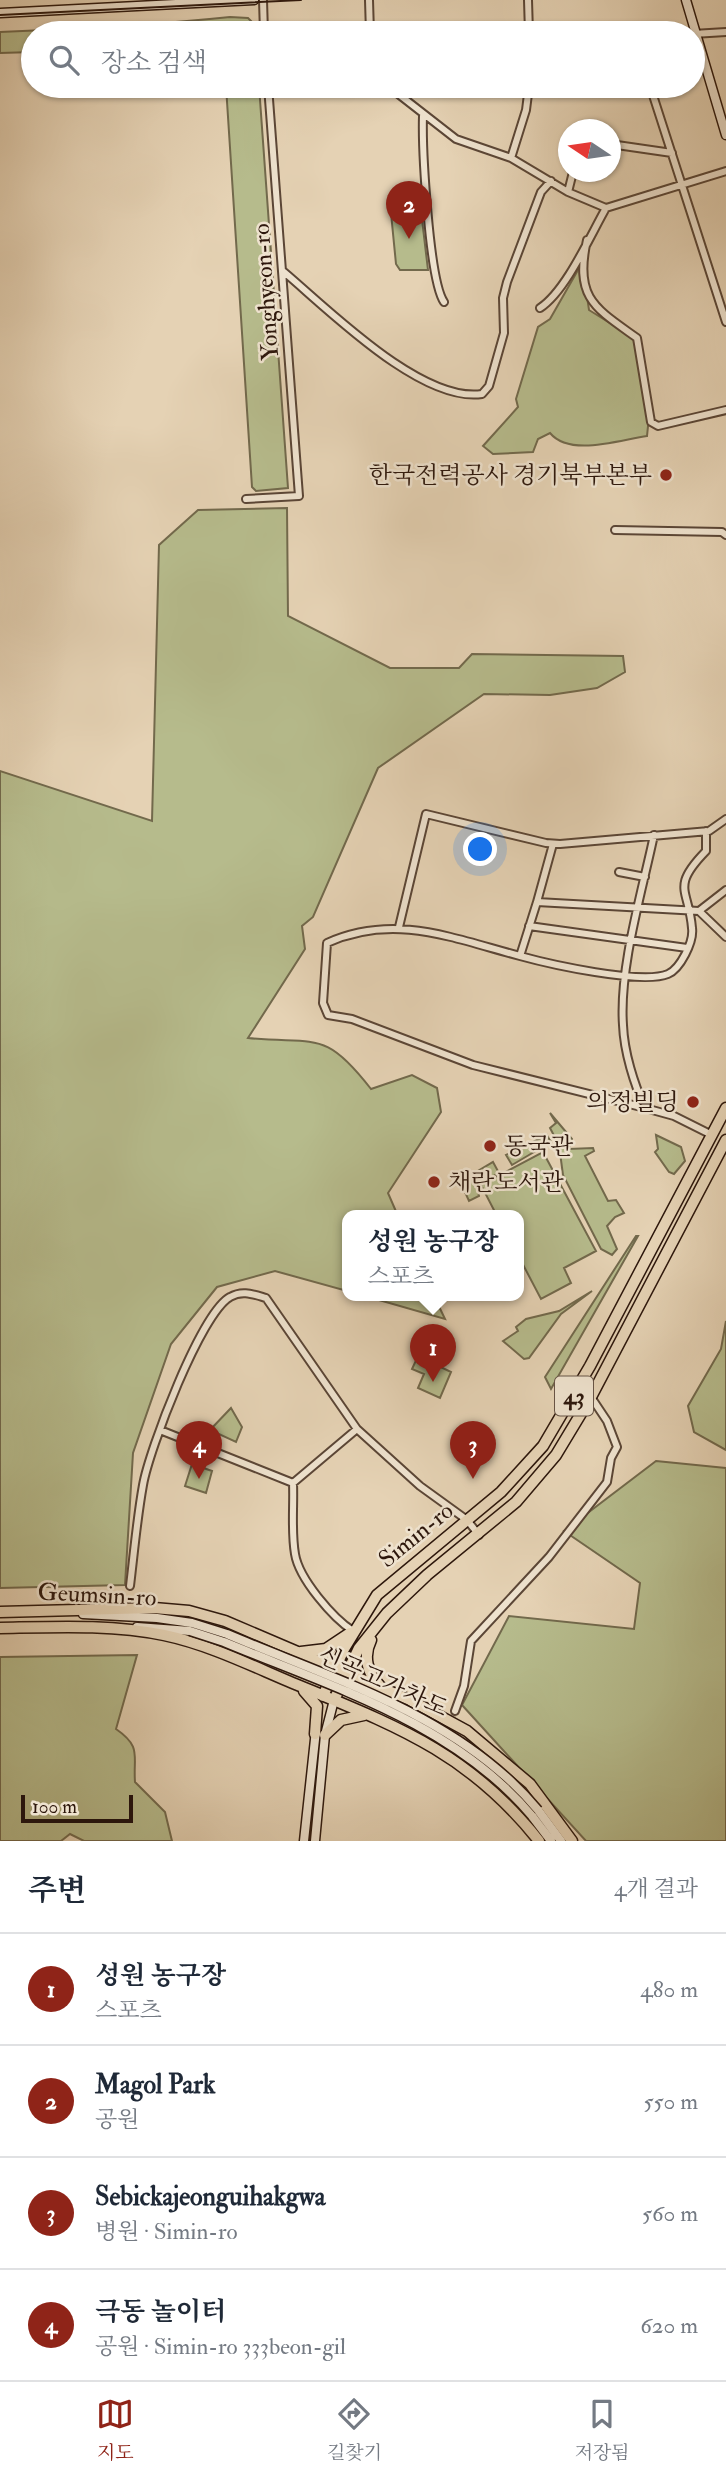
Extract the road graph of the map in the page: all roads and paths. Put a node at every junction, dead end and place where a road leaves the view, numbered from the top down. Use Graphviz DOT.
graph roads {
  1 [pos="254,0"];
  2 [pos="263,0"];
  3 [pos="369,0"];
  4 [pos="528,0"];
  5 [pos="687,0"];
  6 [pos="0,13"];
  7 [pos="264,21"];
  8 [pos="370,21"];
  9 [pos="529,21"];
  10 [pos="691,21"];
  11 [pos="726,32"];
  12 [pos="705,33"];
  13 [pos="705,69"];
  14 [pos="269,98"];
  15 [pos="402,98"];
  16 [pos="528,98"];
  17 [pos="654,98"];
  18 [pos="423,116"];
  19 [pos="726,135"];
  20 [pos="621,145"];
  21 [pos="672,153"];
  22 [pos="511,158"];
  23 [pos="726,171"];
  24 [pos="551,181"];
  25 [pos="570,182"];
  26 [pos="681,187"];
  27 [pos="568,192"];
  28 [pos="606,208"];
  29 [pos="587,240"];
  30 [pos="284,272"];
  31 [pos="444,302"];
  32 [pos="540,308"];
  33 [pos="726,322"];
  34 [pos="726,410"];
  35 [pos="246,499"];
  36 [pos="615,530"];
  37 [pos="726,535"];
  38 [pos="726,818"];
  39 [pos="706,831"];
  40 [pos="654,835"];
  41 [pos="553,844"];
  42 [pos="619,872"];
  43 [pos="645,877"];
  44 [pos="726,890"];
  45 [pos="537,902"];
  46 [pos="639,907"];
  47 [pos="687,911"];
  48 [pos="699,911"];
  49 [pos="530,926"];
  50 [pos="399,927"];
  51 [pos="726,937"];
  52 [pos="632,939"];
  53 [pos="687,948"];
  54 [pos="520,956"];
  55 [pos="627,974"];
  56 [pos="645,1108"];
  57 [pos="726,1108"];
  58 [pos="712,1135"];
  59 [pos="726,1140"];
  60 [pos="591,1397"];
  61 [pos="357,1429"];
  62 [pos="160,1430"];
  63 [pos="293,1483"];
  64 [pos="467,1521"];
  65 [pos="479,1535"];
  66 [pos="130,1586"];
  67 [pos="0,1612"];
  68 [pos="64,1613"];
  69 [pos="381,1620"];
  70 [pos="191,1627"];
  71 [pos="0,1628"];
  72 [pos="21,1628"];
  73 [pos="353,1631"];
  74 [pos="293,1651"];
  75 [pos="335,1669"];
  76 [pos="346,1674"];
  77 [pos="276,1676"];
  78 [pos="390,1692"];
  79 [pos="323,1696"];
  80 [pos="334,1700"];
  81 [pos="455,1711"];
  82 [pos="375,1717"];
  83 [pos="320,1735"];
  84 [pos="535,1813"];
  85 [pos="304,1841"];
  86 [pos="315,1841"];
  87 [pos="539,1841"];
  88 [pos="551,1841"];
  89 [pos="561,1841"];
  90 [pos="572,1841"];
  1 -- 6 [label="street"];
  2 -- 7 [label="street"];
  3 -- 8 [label="street"];
  4 -- 9 [label="street"];
  5 -- 10 [label="street"];
  11 -- 12 [label="street"];
  13 -- 19 [label="street"];
  14 -- 30 [label="street, Yonghyeon-ro"];
  15 -- 18 [label="street"];
  16 -- 22 [label="street"];
  17 -- 21 [label="street"];
  18 -- 22 [label="street"];
  18 -- 31 [label="street"];
  20 -- 21 [label="street"];
  21 -- 26 [label="street"];
  22 -- 24 [label="street"];
  23 -- 26 [label="street"];
  24 -- 27 [label="street"];
  24 -- 30 [label="street"];
  25 -- 27 [label="street"];
  26 -- 28 [label="street"];
  26 -- 33 [label="street"];
  27 -- 28 [label="street"];
  28 -- 29 [label="street"];
  29 -- 32 [label="street"];
  29 -- 34 [label="street"];
  30 -- 35 [label="street, Yonghyeon-ro"];
  36 -- 37 [label="street"];
  38 -- 39 [label="street"];
  39 -- 40 [label="street"];
  39 -- 47 [label="street"];
  40 -- 41 [label="street"];
  40 -- 43 [label="street"];
  41 -- 45 [label="street"];
  41 -- 50 [label="street"];
  42 -- 43 [label="street"];
  43 -- 46 [label="street"];
  44 -- 48 [label="street"];
  45 -- 46 [label="street"];
  45 -- 49 [label="street"];
  46 -- 47 [label="street"];
  46 -- 52 [label="street"];
  47 -- 48 [label="street"];
  47 -- 53 [label="street"];
  48 -- 51 [label="street"];
  49 -- 52 [label="street"];
  49 -- 54 [label="street"];
  50 -- 54 [label="street"];
  50 -- 56 [label="street"];
  52 -- 53 [label="street"];
  52 -- 55 [label="street"];
  53 -- 55 [label="street"];
  54 -- 55 [label="street"];
  55 -- 56 [label="street"];
  56 -- 58 [label="street"];
  57 -- 58 [label="main road, Simin-ro / 43"];
  58 -- 64 [label="main road, Simin-ro / 43"];
  59 -- 60 [label="main road, Simin-ro / 43"];
  60 -- 65 [label="main road, Simin-ro / 43"];
  60 -- 81 [label="street"];
  61 -- 62 [label="street"];
  61 -- 63 [label="street"];
  61 -- 64 [label="street"];
  62 -- 63 [label="street"];
  62 -- 66 [label="street"];
  63 -- 73 [label="street"];
  64 -- 65 [label="street"];
  64 -- 73 [label="main road, Simin-ro / 43"];
  65 -- 69 [label="main road, Simin-ro / 43"];
  67 -- 68 [label="main road, Geumsin-ro"];
  68 -- 70 [label="street, Geumsin-ro"];
  68 -- 74 [label="main road"];
  69 -- 76 [label="main road, Simin-ro / 43"];
  69 -- 78 [label="main road"];
  70 -- 72 [label="street, Geumsin-ro"];
  70 -- 84 [label="street, 신곡고가차도, bridge"];
  71 -- 72 [label="main road, Geumsin-ro"];
  72 -- 77 [label="main road"];
  73 -- 74 [label="main road"];
  73 -- 75 [label="main road, Simin-ro"];
  74 -- 75 [label="main road"];
  75 -- 76 [label="main road"];
  75 -- 79 [label="main road, Simin-ro"];
  76 -- 78 [label="main road"];
  76 -- 80 [label="main road, Simin-ro / 43"];
  77 -- 79 [label="main road"];
  77 -- 83 [label="main road"];
  78 -- 90 [label="main road"];
  79 -- 80 [label="main road"];
  79 -- 83 [label="street, Simin-ro"];
  80 -- 82 [label="main road"];
  80 -- 83 [label="street, Simin-ro"];
  82 -- 83 [label="main road"];
  82 -- 87 [label="main road"];
  83 -- 85 [label="street, Simin-ro"];
  83 -- 86 [label="street, Simin-ro"];
  84 -- 88 [label="street"];
  84 -- 89 [label="street"];
}
